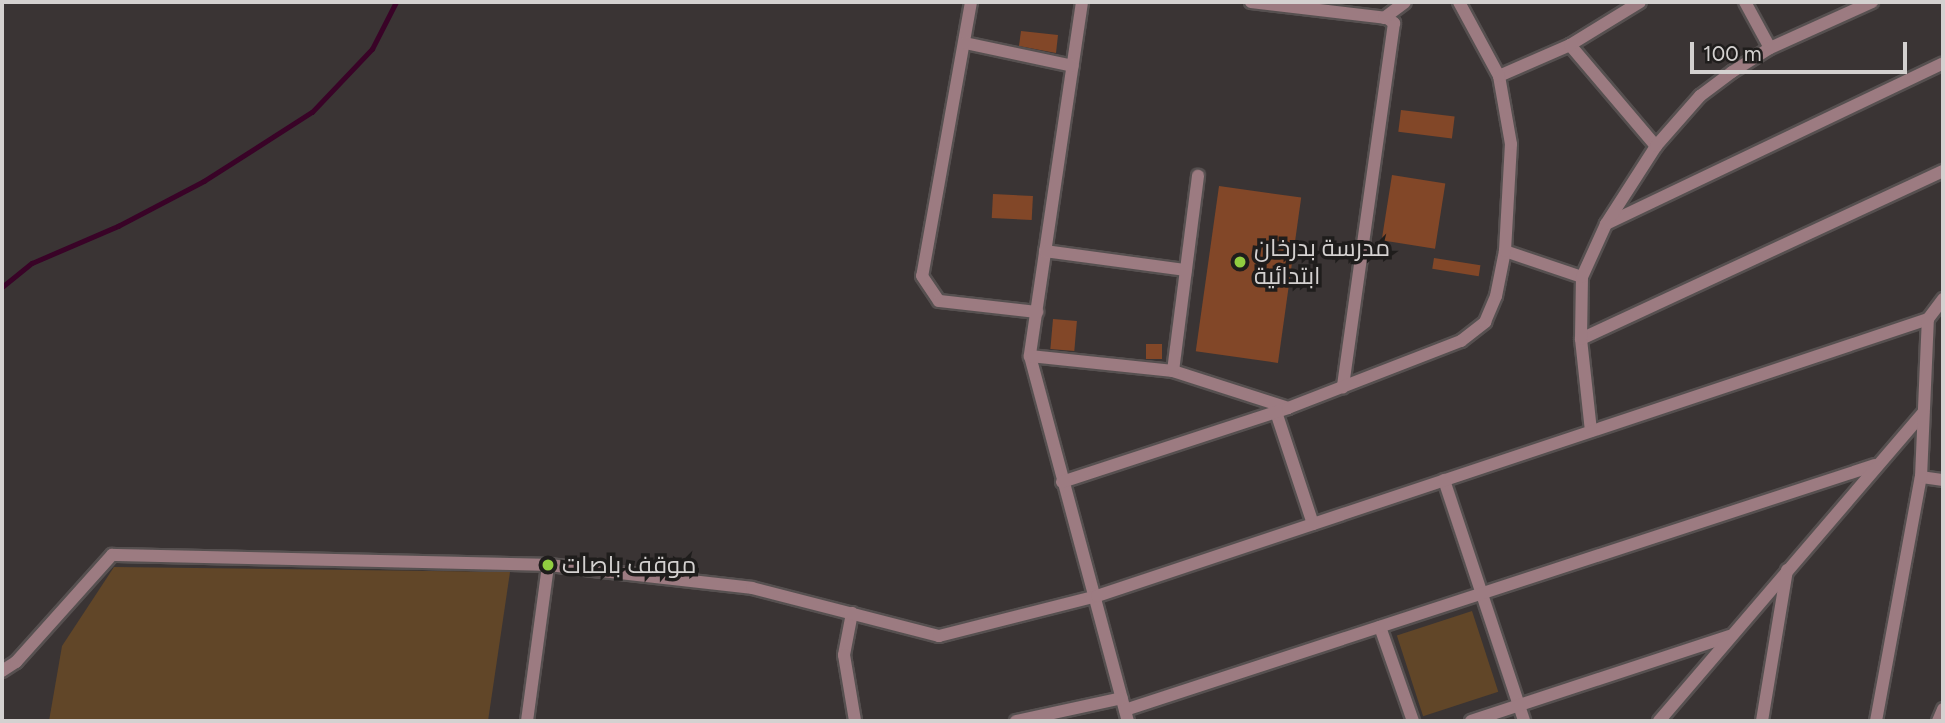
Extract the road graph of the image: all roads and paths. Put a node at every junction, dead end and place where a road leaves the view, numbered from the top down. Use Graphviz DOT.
graph roads {
  1 [pos="971,2"];
  2 [pos="1082,2"];
  3 [pos="1251,2"];
  4 [pos="1405,2"];
  5 [pos="1459,2"];
  6 [pos="1640,2"];
  7 [pos="1745,2"];
  8 [pos="1872,2"];
  9 [pos="1384,18"];
  10 [pos="964,43"];
  11 [pos="1570,45"];
  12 [pos="1770,48"];
  13 [pos="1943,63"];
  14 [pos="1073,66"];
  15 [pos="1499,76"];
  16 [pos="1656,146"];
  17 [pos="1943,171"];
  18 [pos="1198,176"];
  19 [pos="1606,224"];
  20 [pos="1045,251"];
  21 [pos="1506,251"];
  22 [pos="1186,270"];
  23 [pos="1582,276"];
  24 [pos="1943,299"];
  25 [pos="1037,312"];
  26 [pos="1928,319"];
  27 [pos="1581,339"];
  28 [pos="1030,356"];
  29 [pos="1928,359"];
  30 [pos="1943,359"];
  31 [pos="1173,371"];
  32 [pos="1343,387"];
  33 [pos="1282,410"];
  34 [pos="1923,413"];
  35 [pos="1591,430"];
  36 [pos="1875,465"];
  37 [pos="1921,477"];
  38 [pos="1444,480"];
  39 [pos="1943,480"];
  40 [pos="1062,482"];
  41 [pos="1313,524"];
  42 [pos="548,565"];
  43 [pos="1787,570"];
  44 [pos="1481,593"];
  45 [pos="1097,596"];
  46 [pos="852,613"];
  47 [pos="1380,627"];
  48 [pos="1731,636"];
  49 [pos="16,662"];
  50 [pos="2,671"];
  51 [pos="2,680"];
  52 [pos="1519,705"];
  53 [pos="1125,710"];
  54 [pos="527,721"];
  55 [pos="855,721"];
  56 [pos="1016,721"];
  57 [pos="1413,721"];
  58 [pos="1471,721"];
  59 [pos="1524,721"];
  60 [pos="1659,721"];
  61 [pos="1762,721"];
  62 [pos="1876,721"];
  1 -- 10 [label="street"];
  2 -- 14 [label="street"];
  3 -- 9 [label="street"];
  4 -- 9 [label="street"];
  5 -- 15 [label="street"];
  6 -- 11 [label="street"];
  7 -- 12 [label="street"];
  8 -- 12 [label="street"];
  9 -- 32 [label="street"];
  10 -- 14 [label="street"];
  10 -- 25 [label="street"];
  11 -- 15 [label="street"];
  11 -- 16 [label="street"];
  12 -- 16 [label="street"];
  13 -- 19 [label="street"];
  14 -- 20 [label="street"];
  15 -- 21 [label="street"];
  16 -- 19 [label="street"];
  17 -- 27 [label="street"];
  18 -- 22 [label="street"];
  19 -- 23 [label="street"];
  20 -- 22 [label="street"];
  20 -- 25 [label="street"];
  21 -- 23 [label="street"];
  21 -- 32 [label="street"];
  22 -- 31 [label="street"];
  23 -- 27 [label="street"];
  24 -- 26 [label="street"];
  25 -- 28 [label="street"];
  26 -- 29 [label="street"];
  26 -- 35 [label="street"];
  27 -- 35 [label="street"];
  28 -- 31 [label="street"];
  28 -- 40 [label="street"];
  29 -- 30 [label="street"];
  29 -- 34 [label="street"];
  31 -- 33 [label="street"];
  32 -- 33 [label="street"];
  33 -- 40 [label="street"];
  33 -- 41 [label="street"];
  34 -- 36 [label="street"];
  34 -- 37 [label="street"];
  35 -- 38 [label="street"];
  36 -- 43 [label="street"];
  36 -- 44 [label="street"];
  37 -- 39 [label="street"];
  37 -- 62 [label="street"];
  38 -- 41 [label="street"];
  38 -- 44 [label="street"];
  40 -- 45 [label="street"];
  41 -- 45 [label="street"];
  42 -- 46 [label="street"];
  42 -- 49 [label="street"];
  42 -- 54 [label="street"];
  43 -- 48 [label="street"];
  43 -- 61 [label="street"];
  44 -- 47 [label="street"];
  44 -- 52 [label="street"];
  45 -- 46 [label="street"];
  45 -- 53 [label="street"];
  46 -- 55 [label="street"];
  47 -- 53 [label="street"];
  47 -- 57 [label="street"];
  48 -- 52 [label="street"];
  48 -- 60 [label="street"];
  49 -- 50 [label="street"];
  49 -- 51 [label="street"];
  52 -- 58 [label="street"];
  52 -- 59 [label="street"];
  53 -- 56 [label="street"];
}
